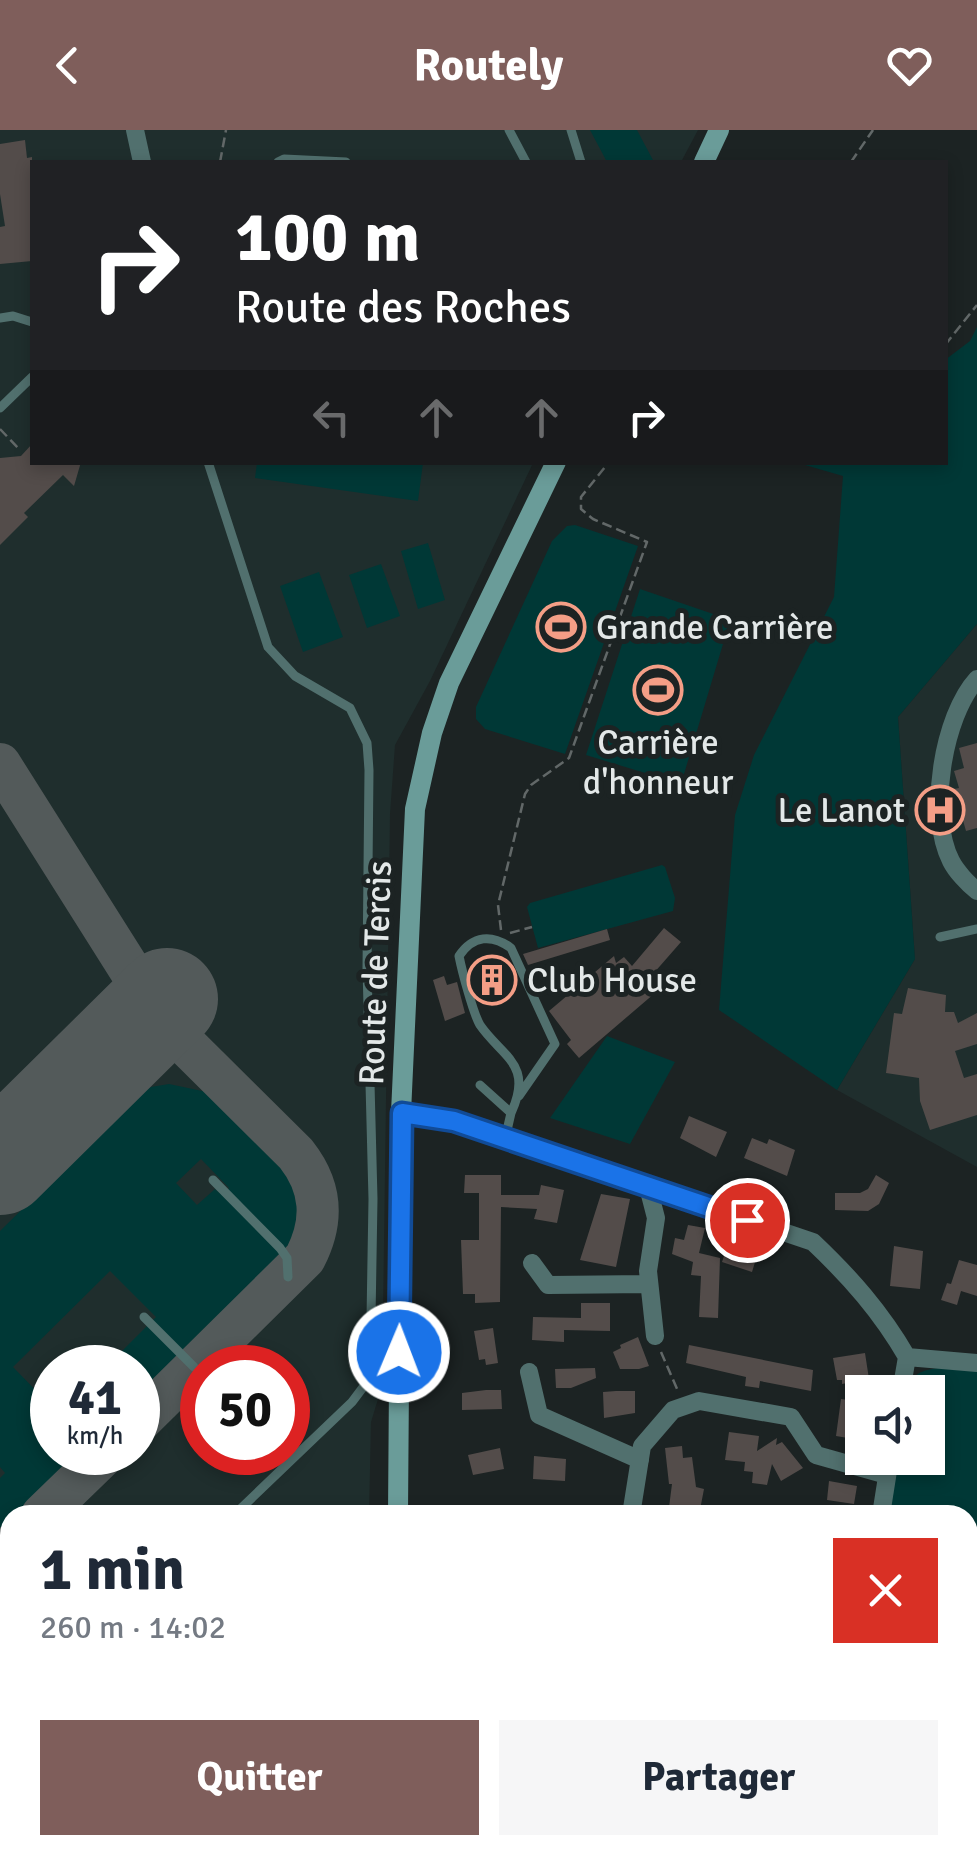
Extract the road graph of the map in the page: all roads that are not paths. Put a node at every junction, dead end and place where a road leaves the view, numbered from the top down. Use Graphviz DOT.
graph roads {
  1 [pos="135,130"];
  2 [pos="509,130"];
  3 [pos="572,130"];
  4 [pos="719,130"];
  5 [pos="142,160"];
  6 [pos="525,160"];
  7 [pos="580,160"];
  8 [pos="705,160"];
  9 [pos="0,318"];
  10 [pos="30,321"];
  11 [pos="30,379"];
  12 [pos="0,408"];
  13 [pos="209,465"];
  14 [pos="555,465"];
  15 [pos="977,678"];
  16 [pos="977,891"];
  17 [pos="977,929"];
  18 [pos="940,937"];
  19 [pos="480,1085"];
  20 [pos="519,1096"];
  21 [pos="402,1113"];
  22 [pos="511,1113"];
  23 [pos="506,1139"];
  24 [pos="213,1180"];
  25 [pos="648,1186"];
  26 [pos="532,1263"];
  27 [pos="288,1277"];
  28 [pos="648,1284"];
  29 [pos="144,1317"];
  30 [pos="654,1336"];
  31 [pos="180,1354"];
  32 [pos="907,1357"];
  33 [pos="977,1363"];
  34 [pos="529,1372"];
  35 [pos="904,1375"];
  36 [pos="845,1459"];
  37 [pos="640,1460"];
  38 [pos="887,1475"];
  39 [pos="244,1505"];
  40 [pos="398,1505"];
  41 [pos="633,1505"];
  42 [pos="882,1505"];
  1 -- 5 [label="street"];
  2 -- 6 [label="lane"];
  3 -- 7 [label="lane"];
  4 -- 8 [label="main road"];
  9 -- 10 [label="lane"];
  11 -- 12 [label="lane"];
  13 -- 39 [label="lane"];
  14 -- 21 [label="main road, Route de Tercis"];
  15 -- 16 [label="street"];
  17 -- 18 [label="lane"];
  19 -- 22 [label="lane"];
  20 -- 20 [label="lane"];
  20 -- 22 [label="lane"];
  21 -- 23 [label="street"];
  21 -- 40 [label="main road, Route de Tercis"];
  22 -- 23 [label="lane"];
  23 -- 25 [label="street"];
  24 -- 27 [label="lane"];
  25 -- 28 [label="street"];
  25 -- 32 [label="street"];
  26 -- 28 [label="street"];
  28 -- 30 [label="street"];
  29 -- 31 [label="lane"];
  32 -- 33 [label="street"];
  32 -- 35 [label="street"];
  34 -- 37 [label="street"];
  36 -- 37 [label="street"];
  37 -- 41 [label="street"];
  38 -- 42 [label="street"];
}
